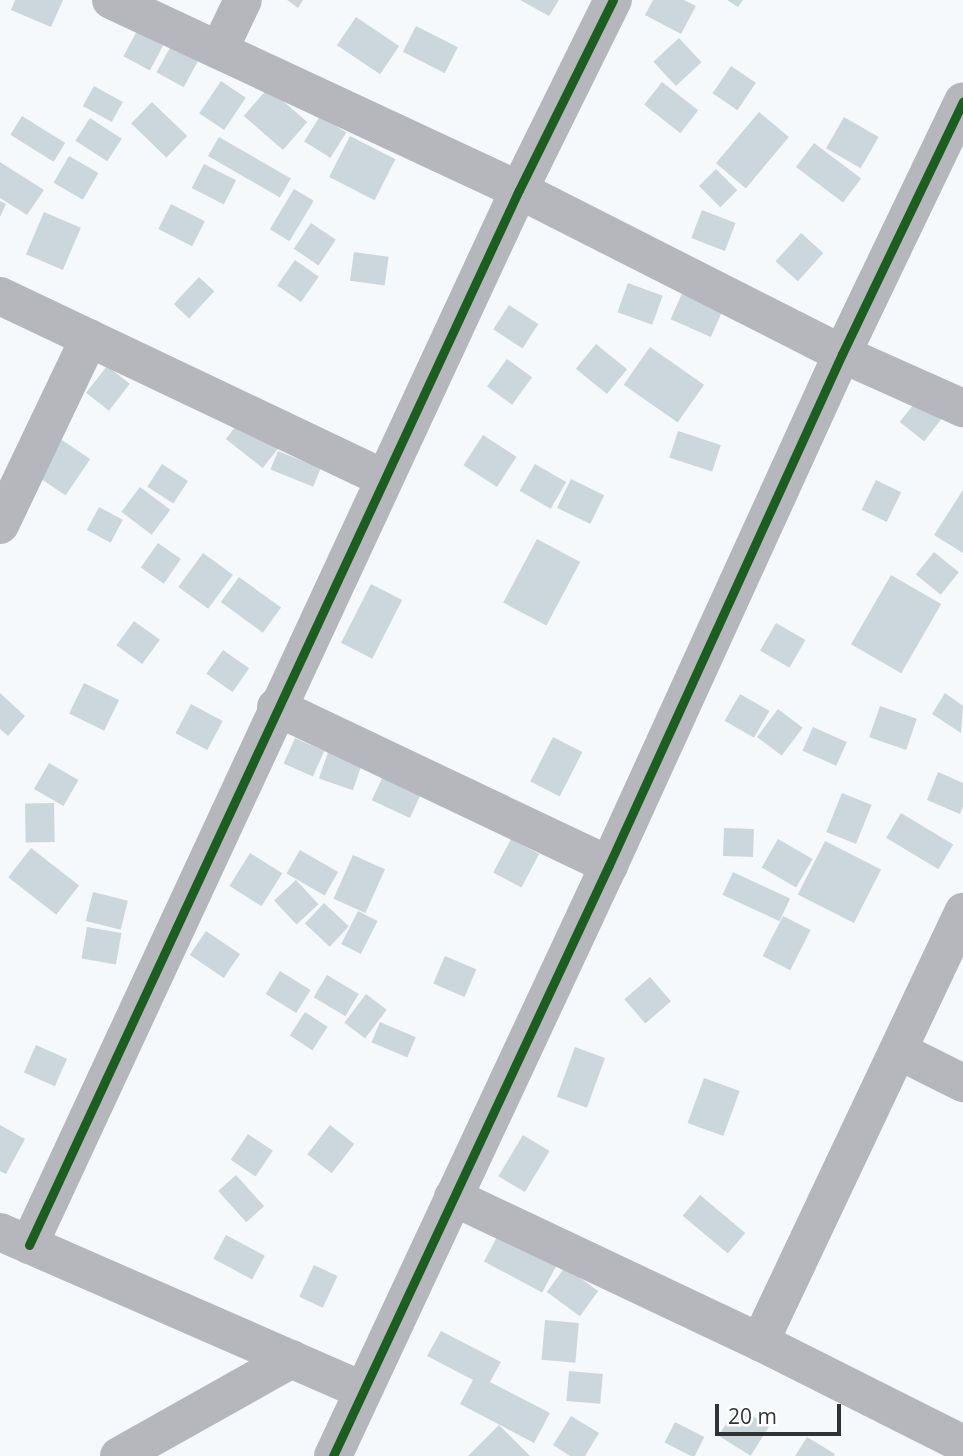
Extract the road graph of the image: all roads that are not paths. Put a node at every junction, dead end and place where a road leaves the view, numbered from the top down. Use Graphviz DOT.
graph roads {
  1 [pos="111,0"];
  2 [pos="243,0"];
  3 [pos="612,0"];
  4 [pos="219,50"];
  5 [pos="963,102"];
  6 [pos="519,190"];
  7 [pos="0,296"];
  8 [pos="89,338"];
  9 [pos="842,354"];
  10 [pos="963,408"];
  11 [pos="384,478"];
  12 [pos="0,525"];
  13 [pos="276,707"];
  14 [pos="609,865"];
  15 [pos="963,912"];
  16 [pos="899,1051"];
  17 [pos="963,1083"];
  18 [pos="453,1196"];
  19 [pos="14,1239"];
  20 [pos="760,1342"];
  21 [pos="292,1359"];
  22 [pos="362,1390"];
  23 [pos="963,1444"];
  24 [pos="119,1456"];
  25 [pos="333,1456"];
  1 -- 4 [label="street"];
  2 -- 4 [label="street"];
  3 -- 6 [label="street"];
  4 -- 6 [label="street"];
  5 -- 9 [label="street"];
  6 -- 9 [label="street"];
  6 -- 11 [label="street"];
  7 -- 8 [label="street"];
  8 -- 11 [label="street"];
  8 -- 12 [label="street"];
  9 -- 10 [label="street"];
  9 -- 14 [label="street"];
  11 -- 13 [label="street"];
  13 -- 14 [label="street"];
  13 -- 19 [label="street"];
  14 -- 18 [label="street"];
  15 -- 16 [label="street"];
  16 -- 17 [label="street"];
  16 -- 20 [label="street"];
  18 -- 20 [label="street"];
  18 -- 22 [label="street"];
  19 -- 21 [label="street"];
  20 -- 23 [label="street"];
  21 -- 22 [label="street"];
  21 -- 24 [label="street"];
  22 -- 25 [label="street"];
}
